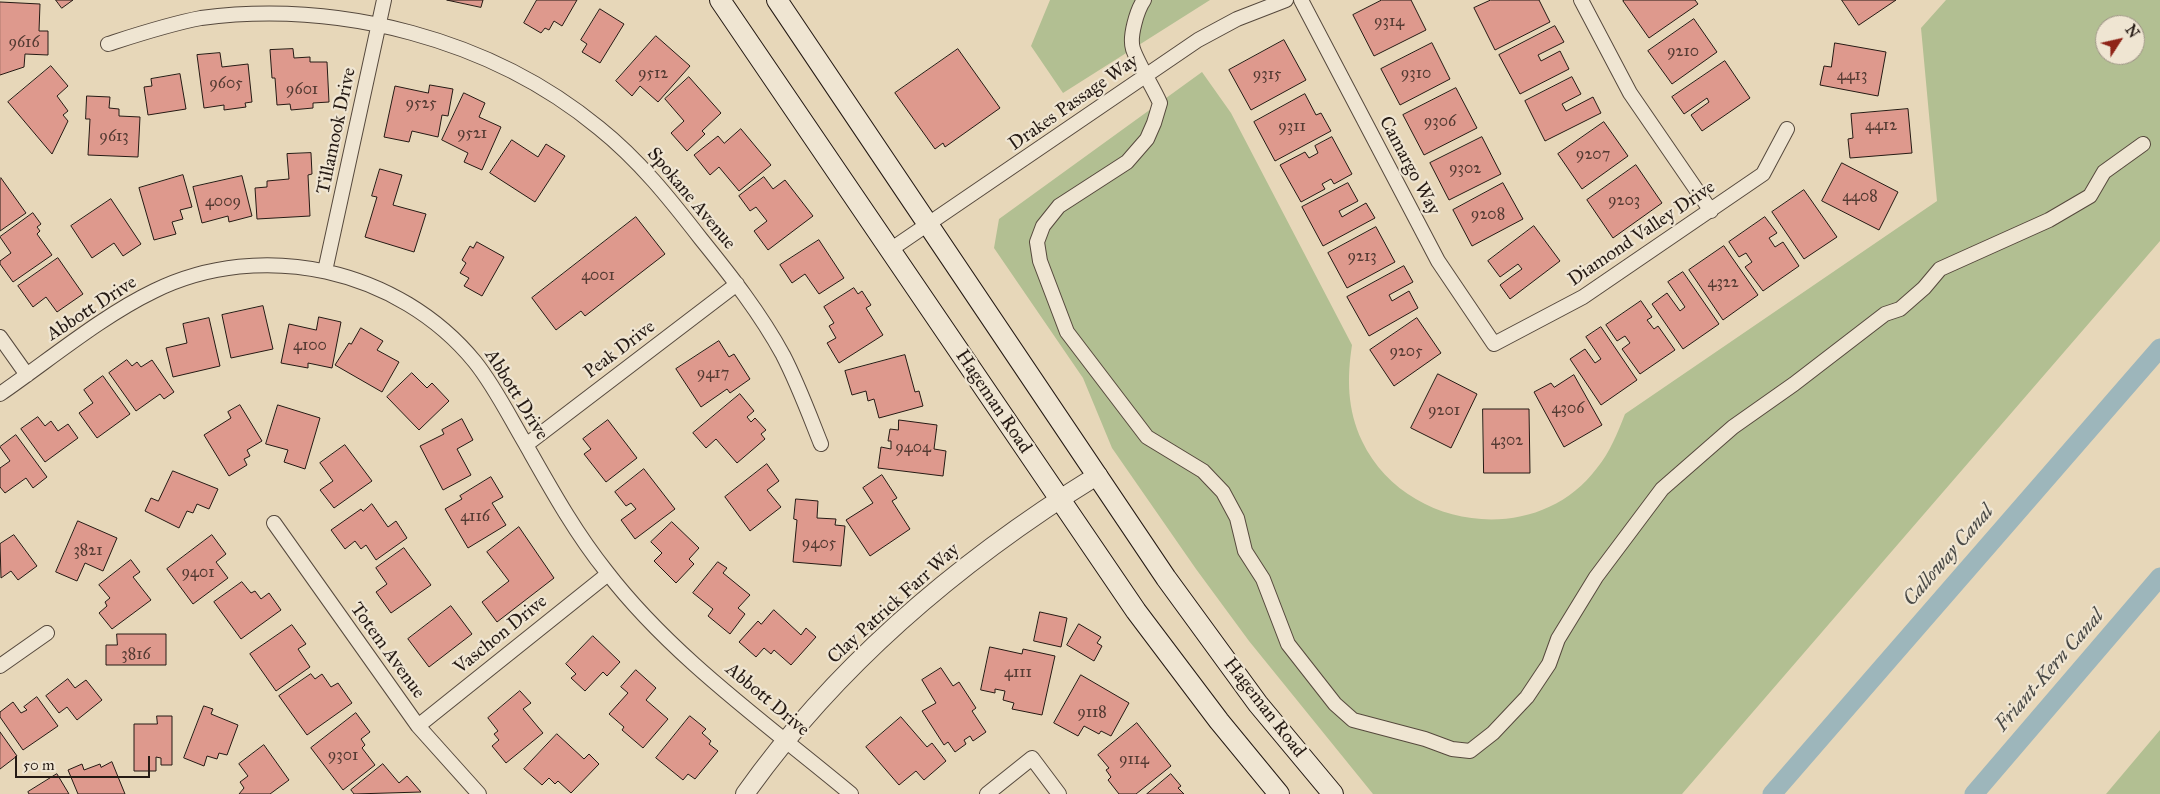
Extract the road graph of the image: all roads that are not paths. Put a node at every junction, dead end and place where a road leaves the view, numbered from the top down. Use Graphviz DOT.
graph roads {
  1 [pos="384,0"];
  2 [pos="720,0"];
  3 [pos="777,0"];
  4 [pos="1144,0"];
  5 [pos="1286,0"];
  6 [pos="1301,0"];
  7 [pos="1581,0"];
  8 [pos="380,22"];
  9 [pos="108,44"];
  10 [pos="1147,75"];
  11 [pos="1787,129"];
  12 [pos="2143,144"];
  13 [pos="1711,211"];
  14 [pos="930,225"];
  15 [pos="890,250"];
  16 [pos="325,271"];
  17 [pos="737,284"];
  18 [pos="0,338"];
  19 [pos="1494,344"];
  20 [pos="27,375"];
  21 [pos="0,394"];
  22 [pos="821,444"];
  23 [pos="526,446"];
  24 [pos="1098,475"];
  25 [pos="1060,499"];
  26 [pos="274,523"];
  27 [pos="608,574"];
  28 [pos="47,633"];
  29 [pos="0,666"];
  30 [pos="418,726"];
  31 [pos="786,740"];
  32 [pos="479,794"];
  33 [pos="745,794"];
  34 [pos="850,794"];
  35 [pos="988,794"];
  36 [pos="1059,794"];
  37 [pos="1279,794"];
  38 [pos="1332,794"];
  1 -- 8 [label="street, Tillamook Drive"];
  2 -- 15 [label="main road, Hageman Road"];
  3 -- 14 [label="main road, Hageman Road"];
  4 -- 10 [label="street"];
  5 -- 10 [label="street, Drakes Passage Way"];
  6 -- 19 [label="street, Camargo Way"];
  7 -- 13 [label="street"];
  8 -- 9 [label="street, Spokane Avenue"];
  8 -- 16 [label="street, Tillamook Drive"];
  8 -- 17 [label="street, Spokane Avenue"];
  10 -- 12 [label="street"];
  10 -- 14 [label="street, Drakes Passage Way"];
  11 -- 13 [label="street, Diamond Valley Drive"];
  13 -- 19 [label="street, Diamond Valley Drive"];
  14 -- 15 [label="street, Drakes Passage Way"];
  14 -- 24 [label="main road, Hageman Road"];
  15 -- 25 [label="main road, Hageman Road"];
  16 -- 20 [label="street, Abbott Drive"];
  16 -- 23 [label="street, Abbott Drive"];
  17 -- 22 [label="street, Spokane Avenue"];
  17 -- 23 [label="street, Peak Drive"];
  18 -- 20 [label="street"];
  20 -- 21 [label="street, Abbott Drive"];
  23 -- 27 [label="street, Abbott Drive"];
  24 -- 25 [label="street, Clay Patrick Farr Way"];
  24 -- 38 [label="main road, Hageman Road"];
  25 -- 31 [label="street, Clay Patrick Farr Way"];
  25 -- 37 [label="main road, Hageman Road"];
  26 -- 30 [label="street, Totem Avenue"];
  27 -- 30 [label="street, Vaschon Drive"];
  27 -- 31 [label="street, Abbott Drive"];
  28 -- 29 [label="street"];
  30 -- 32 [label="street, Totem Avenue"];
  31 -- 33 [label="street, Clay Patrick Farr Way"];
  31 -- 34 [label="street, Abbott Drive"];
  35 -- 36 [label="street"];
}
